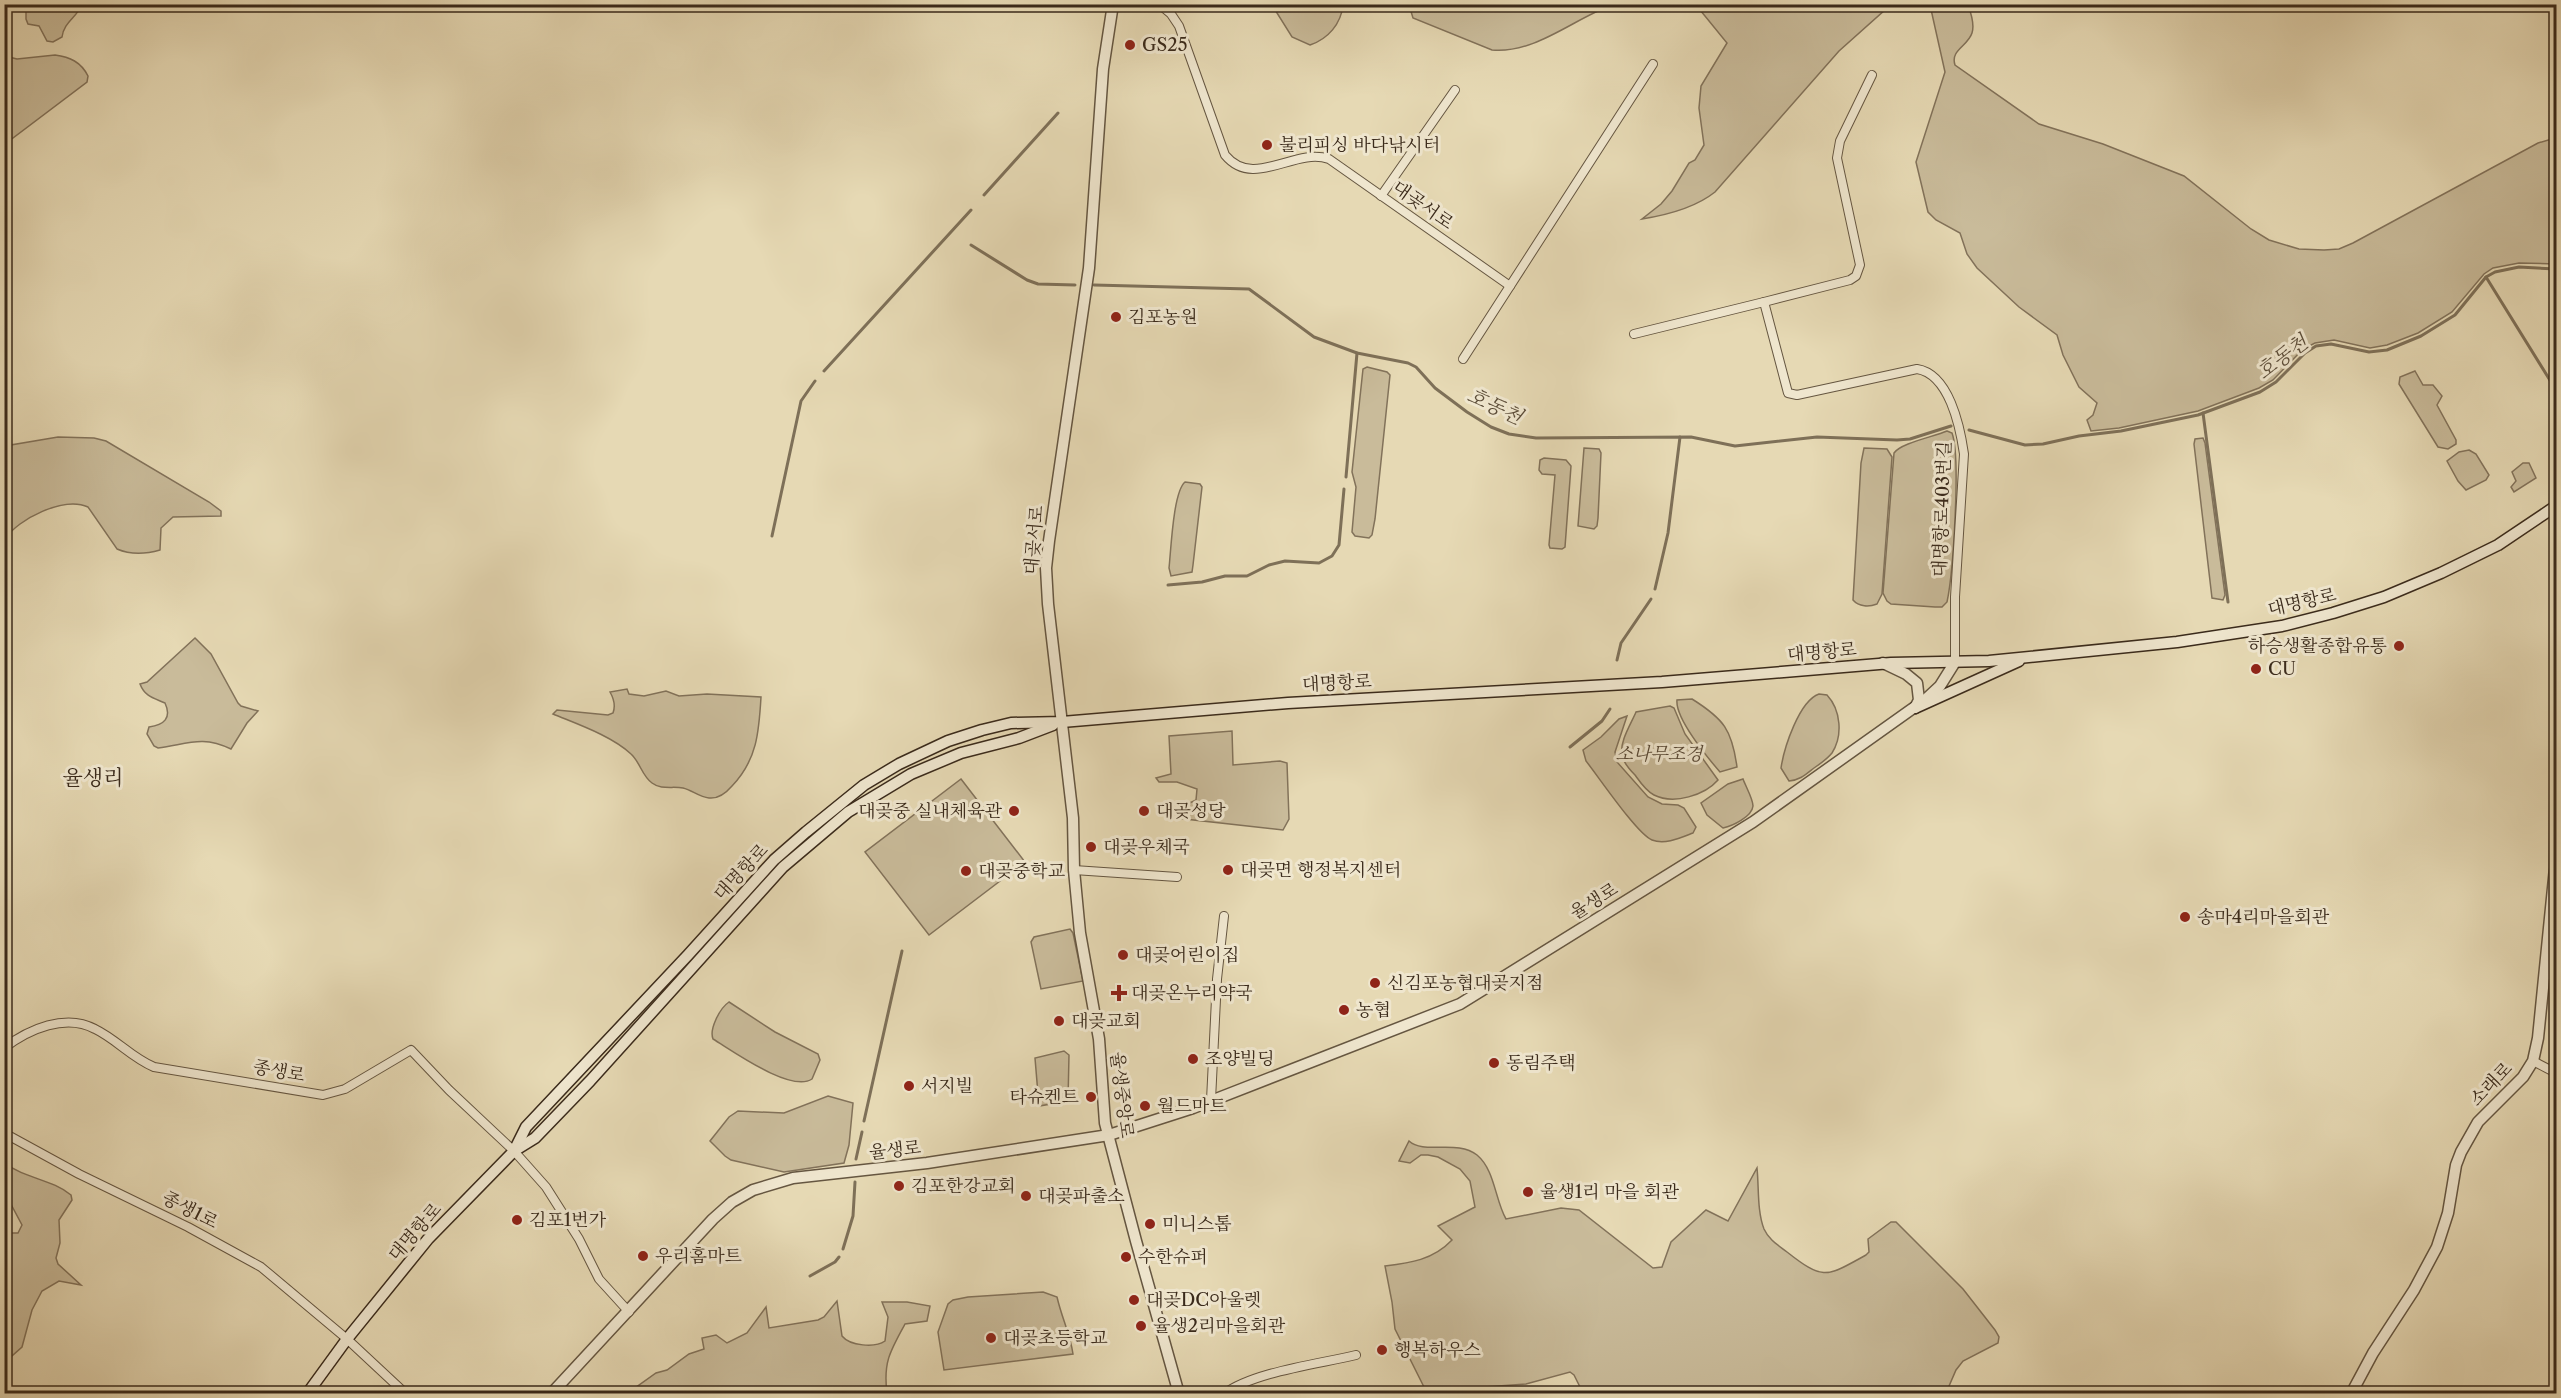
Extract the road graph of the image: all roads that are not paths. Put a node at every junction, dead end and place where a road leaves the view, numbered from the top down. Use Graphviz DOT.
graph roads {
  1 [pos="1113,4"];
  2 [pos="1159,4"];
  3 [pos="1653,64"];
  4 [pos="1872,75"];
  5 [pos="1455,90"];
  6 [pos="1381,196"];
  7 [pos="1510,286"];
  8 [pos="1764,302"];
  9 [pos="1634,334"];
  10 [pos="1463,359"];
  11 [pos="2556,506"];
  12 [pos="2029,657"];
  13 [pos="1954,662"];
  14 [pos="1883,663"];
  15 [pos="2556,698"];
  16 [pos="1915,708"];
  17 [pos="1062,722"];
  18 [pos="1074,870"];
  19 [pos="1177,877"];
  20 [pos="1224,916"];
  21 [pos="4,1048"];
  22 [pos="2533,1061"];
  23 [pos="2556,1074"];
  24 [pos="1211,1100"];
  25 [pos="4,1132"];
  26 [pos="1109,1135"];
  27 [pos="514,1151"];
  28 [pos="629,1312"];
  29 [pos="347,1339"];
  30 [pos="1356,1355"];
  31 [pos="307,1394"];
  32 [pos="406,1394"];
  33 [pos="551,1394"];
  34 [pos="1179,1394"];
  35 [pos="1224,1394"];
  36 [pos="2351,1394"];
  1 -- 17 [label="street, 대곶서로"];
  2 -- 6 [label="street, 대곶서로"];
  3 -- 7 [label="street"];
  4 -- 8 [label="street"];
  5 -- 6 [label="street"];
  6 -- 7 [label="street, 대곶서로"];
  7 -- 10 [label="street"];
  8 -- 9 [label="street"];
  8 -- 13 [label="street, 대명항로403번길"];
  11 -- 12 [label="street, 대명항로"];
  12 -- 13 [label="street, 대명항로"];
  12 -- 16 [label="street"];
  13 -- 14 [label="street, 대명항로"];
  13 -- 16 [label="street, 율생로"];
  14 -- 16 [label="street"];
  14 -- 17 [label="street, 대명항로"];
  15 -- 22 [label="street, 소래로"];
  16 -- 24 [label="street, 율생로"];
  17 -- 18 [label="street, 율생중앙로"];
  17 -- 27 [label="street, 대명항로"];
  17 -- 27 [label="street, 대명항로"];
  18 -- 19 [label="street"];
  18 -- 26 [label="street, 율생중앙로"];
  20 -- 24 [label="street"];
  21 -- 27 [label="street, 종생로"];
  22 -- 23 [label="street"];
  22 -- 36 [label="street, 소래로"];
  24 -- 26 [label="street, 율생로"];
  25 -- 29 [label="street, 종생1로"];
  26 -- 28 [label="street, 율생로"];
  26 -- 34 [label="street, 율생중앙로"];
  27 -- 28 [label="street"];
  27 -- 29 [label="street, 대명항로"];
  28 -- 33 [label="street, 율생로"];
  29 -- 31 [label="street, 대명항로"];
  29 -- 32 [label="street"];
  30 -- 35 [label="street"];
}
